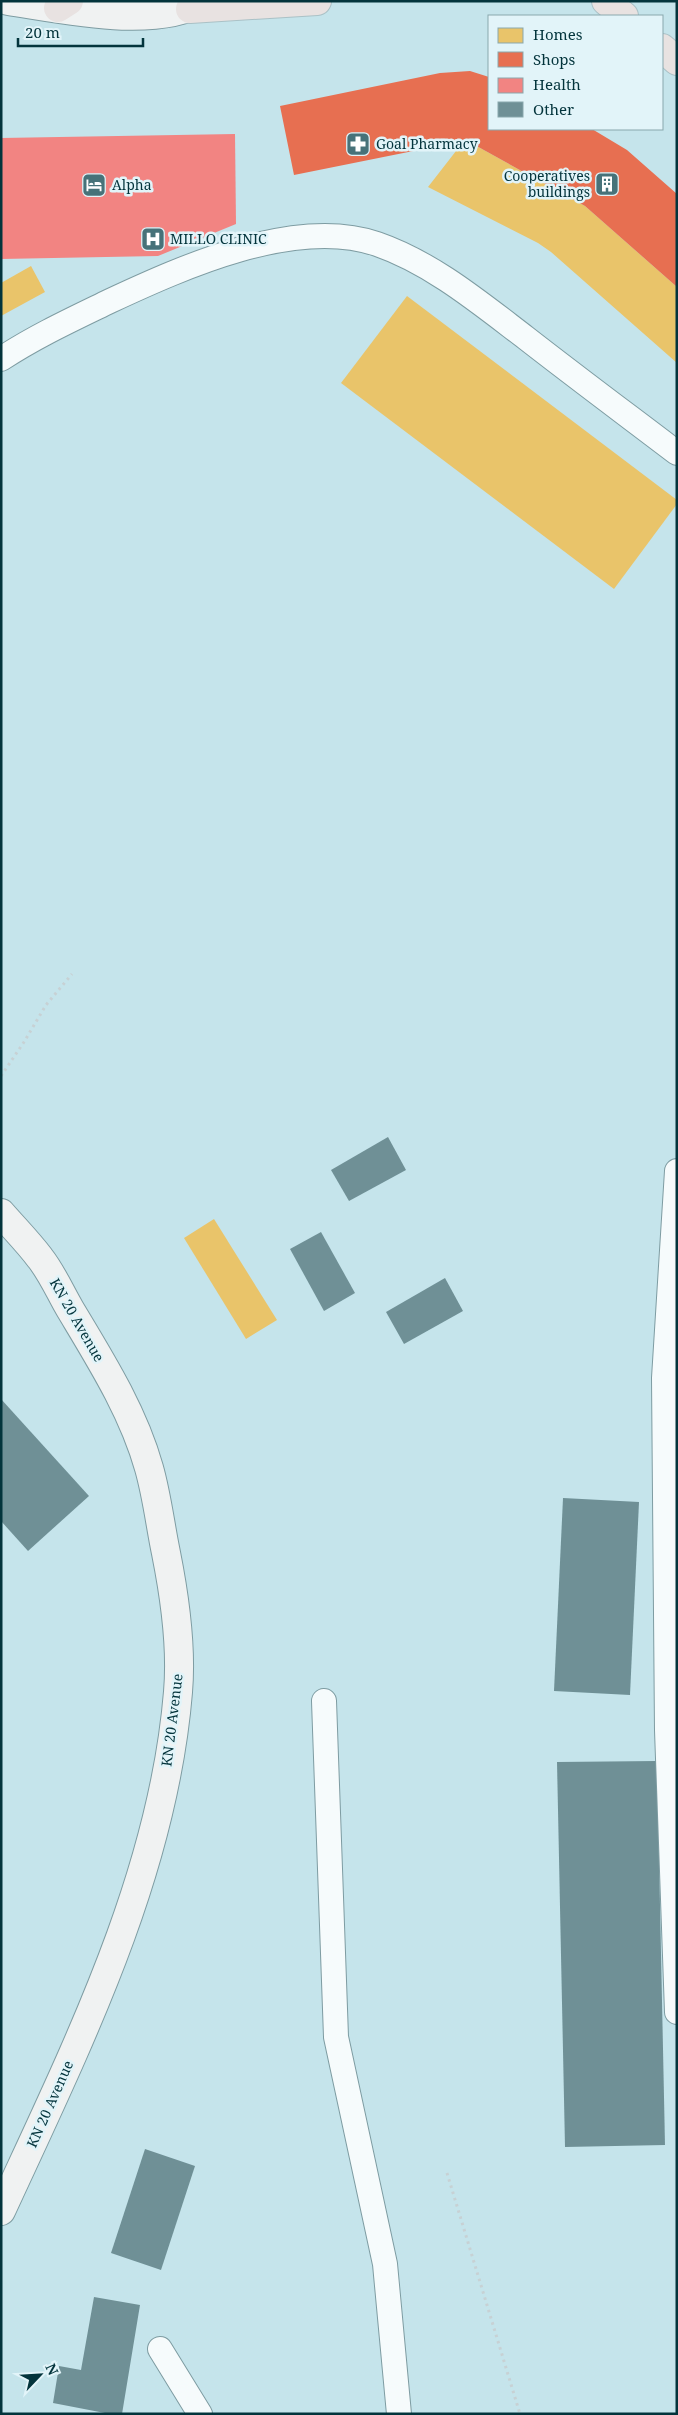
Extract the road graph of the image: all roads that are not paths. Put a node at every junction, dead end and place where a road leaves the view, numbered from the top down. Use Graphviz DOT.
graph roads {
  1 [pos="8,1"];
  2 [pos="317,1"];
  3 [pos="606,1"];
  4 [pos="64,5"];
  5 [pos="197,5"];
  6 [pos="623,15"];
  7 [pos="663,49"];
  8 [pos="677,61"];
  9 [pos="1,359"];
  10 [pos="677,453"];
  11 [pos="677,1171"];
  12 [pos="1,1213"];
  13 [pos="324,1701"];
  14 [pos="677,2012"];
  15 [pos="1,2210"];
  16 [pos="160,2349"];
  17 [pos="200,2414"];
  18 [pos="399,2414"];
  1 -- 4 [label="main road"];
  2 -- 5 [label="highway"];
  3 -- 6 [label="highway"];
  4 -- 5 [label="main road"];
  7 -- 8 [label="highway"];
  9 -- 10 [label="lane"];
  11 -- 14 [label="lane"];
  12 -- 15 [label="main road, KN 20 Avenue"];
  13 -- 18 [label="lane"];
  16 -- 17 [label="lane"];
}
